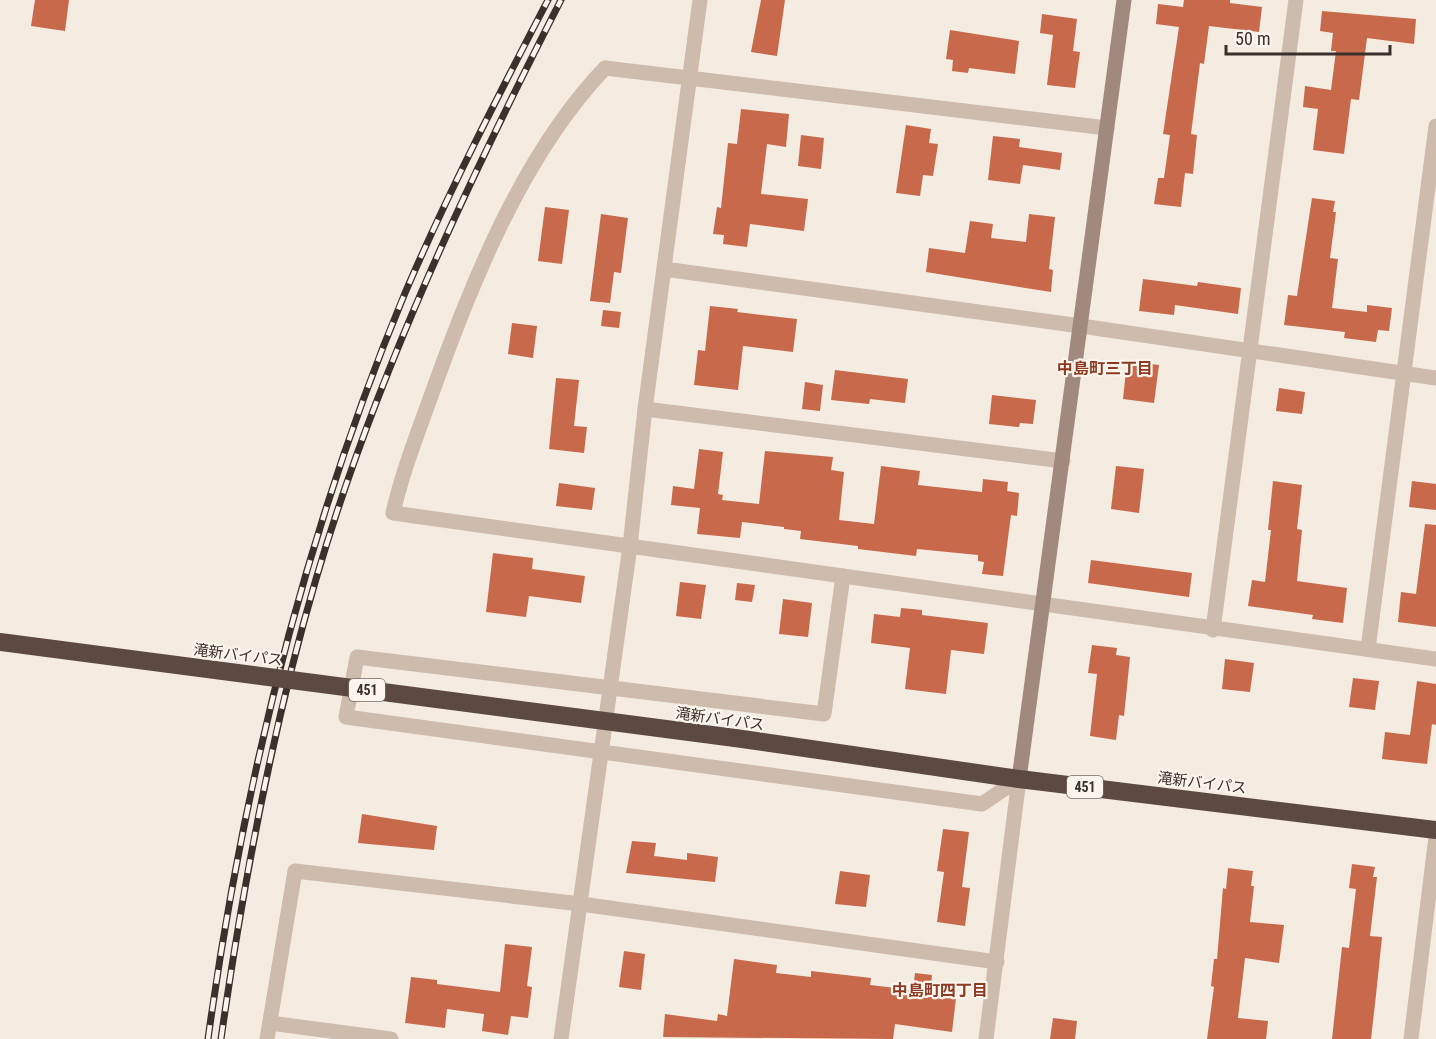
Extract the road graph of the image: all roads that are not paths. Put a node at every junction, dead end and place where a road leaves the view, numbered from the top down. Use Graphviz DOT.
graph roads {
  1 [pos="700,0"];
  2 [pos="1124,0"];
  3 [pos="1296,0"];
  4 [pos="690,78"];
  5 [pos="1436,126"];
  6 [pos="1107,128"];
  7 [pos="664,269"];
  8 [pos="1081,326"];
  9 [pos="1249,351"];
  10 [pos="1402,374"];
  11 [pos="1436,378"];
  12 [pos="645,409"];
  13 [pos="1063,461"];
  14 [pos="630,546"];
  15 [pos="843,576"];
  16 [pos="1043,603"];
  17 [pos="1213,630"];
  18 [pos="0,642"];
  19 [pos="1368,649"];
  20 [pos="1436,659"];
  21 [pos="611,690"];
  22 [pos="602,752"];
  23 [pos="1020,778"];
  24 [pos="1436,830"];
  25 [pos="1436,837"];
  26 [pos="581,904"];
  27 [pos="1429,952"];
  28 [pos="997,962"];
  29 [pos="270,1023"];
  30 [pos="267,1039"];
  31 [pos="391,1039"];
  32 [pos="561,1039"];
  33 [pos="986,1039"];
  34 [pos="1411,1039"];
  1 -- 4 [label="street"];
  2 -- 6 [label="street"];
  3 -- 9 [label="street"];
  4 -- 6 [label="street"];
  4 -- 7 [label="street"];
  4 -- 14 [label="street"];
  5 -- 10 [label="street"];
  6 -- 8 [label="street"];
  7 -- 8 [label="street"];
  7 -- 12 [label="street"];
  8 -- 9 [label="street"];
  8 -- 13 [label="street"];
  9 -- 10 [label="street"];
  9 -- 17 [label="street"];
  10 -- 11 [label="street"];
  10 -- 19 [label="street"];
  12 -- 13 [label="street"];
  12 -- 14 [label="street"];
  13 -- 16 [label="street"];
  14 -- 15 [label="street"];
  14 -- 21 [label="street"];
  15 -- 16 [label="street"];
  15 -- 21 [label="street"];
  16 -- 17 [label="street"];
  16 -- 23 [label="street"];
  17 -- 19 [label="street"];
  18 -- 23 [label="highway, 滝新バイパス / 451, bridge"];
  19 -- 20 [label="street"];
  21 -- 22 [label="street"];
  21 -- 22 [label="street"];
  22 -- 23 [label="street"];
  22 -- 26 [label="street"];
  23 -- 24 [label="highway, 滝新バイパス / 451"];
  23 -- 28 [label="street"];
  25 -- 27 [label="street"];
  26 -- 28 [label="street"];
  26 -- 29 [label="street"];
  26 -- 32 [label="street"];
  27 -- 34 [label="street"];
  28 -- 33 [label="street"];
  29 -- 30 [label="street"];
  29 -- 31 [label="street"];
}
